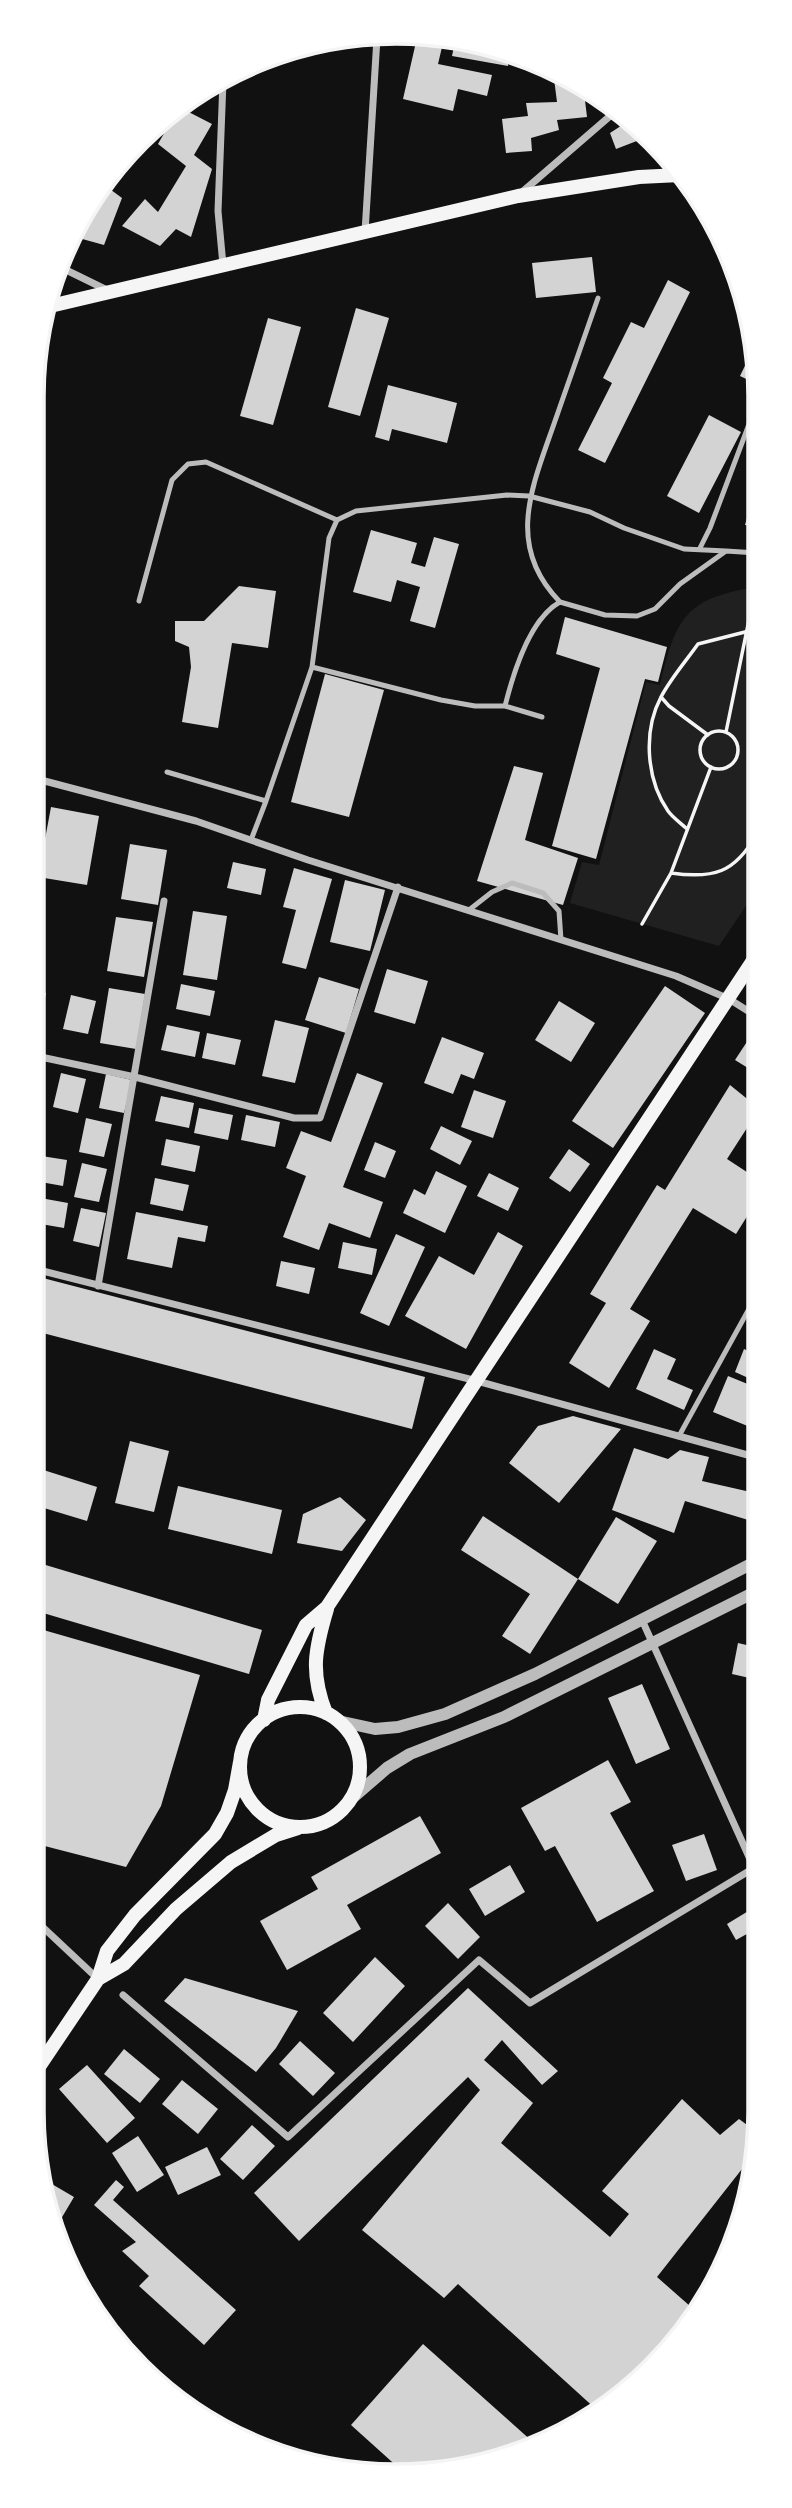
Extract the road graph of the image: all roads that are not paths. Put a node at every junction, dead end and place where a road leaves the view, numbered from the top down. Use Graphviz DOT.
graph roads {
  1 [pos="377,45"];
  2 [pos="223,90"];
  3 [pos="609,117"];
  4 [pos="670,175"];
  5 [pos="518,196"];
  6 [pos="365,232"];
  7 [pos="223,265"];
  8 [pos="67,271"];
  9 [pos="111,292"];
  10 [pos="598,298"];
  11 [pos="56,305"];
  12 [pos="748,427"];
  13 [pos="530,496"];
  14 [pos="337,520"];
  15 [pos="700,548"];
  16 [pos="726,551"];
  17 [pos="748,552"];
  18 [pos="139,601"];
  19 [pos="560,602"];
  20 [pos="312,667"];
  21 [pos="505,706"];
  22 [pos="542,717"];
  23 [pos="167,772"];
  24 [pos="44,781"];
  25 [pos="265,801"];
  26 [pos="251,840"];
  27 [pos="398,887"];
  28 [pos="164,901"];
  29 [pos="469,910"];
  30 [pos="561,941"];
  31 [pos="748,969"];
  32 [pos="729,999"];
  33 [pos="748,1011"];
  34 [pos="44,1058"];
  35 [pos="135,1077"];
  36 [pos="44,1271"];
  37 [pos="98,1286"];
  38 [pos="748,1311"];
  39 [pos="477,1381"];
  40 [pos="679,1436"];
  41 [pos="748,1455"];
  42 [pos="748,1566"];
  43 [pos="748,1596"];
  44 [pos="327,1607"];
  45 [pos="642,1620"];
  46 [pos="654,1644"];
  47 [pos="332,1717"];
  48 [pos="264,1720"];
  49 [pos="240,1762"];
  50 [pos="350,1800"];
  51 [pos="301,1827"];
  52 [pos="748,1855"];
  53 [pos="748,1872"];
  54 [pos="44,1928"];
  55 [pos="98,1979"];
  56 [pos="123,1995"];
  57 [pos="44,2059"];
  1 -- 6 [label="street"];
  2 -- 7 [label="street"];
  3 -- 5 [label="street"];
  4 -- 5 [label="main road"];
  5 -- 6 [label="main road"];
  6 -- 7 [label="main road"];
  7 -- 9 [label="main road"];
  8 -- 9 [label="street"];
  9 -- 11 [label="main road"];
  10 -- 13 [label="lane"];
  12 -- 15 [label="lane"];
  13 -- 14 [label="lane"];
  13 -- 15 [label="lane"];
  13 -- 19 [label="lane"];
  14 -- 18 [label="lane"];
  14 -- 20 [label="lane"];
  15 -- 16 [label="lane"];
  16 -- 17 [label="lane"];
  16 -- 19 [label="lane"];
  19 -- 21 [label="lane"];
  20 -- 21 [label="lane"];
  20 -- 25 [label="lane"];
  21 -- 22 [label="lane"];
  23 -- 25 [label="lane"];
  24 -- 26 [label="street"];
  25 -- 26 [label="lane"];
  26 -- 27 [label="street"];
  27 -- 29 [label="street"];
  27 -- 35 [label="street"];
  28 -- 35 [label="street"];
  29 -- 30 [label="street"];
  29 -- 30 [label="lane"];
  30 -- 32 [label="street"];
  31 -- 32 [label="main road"];
  32 -- 33 [label="street"];
  32 -- 39 [label="main road"];
  34 -- 35 [label="street"];
  35 -- 37 [label="street"];
  36 -- 37 [label="street"];
  37 -- 39 [label="street"];
  38 -- 40 [label="lane"];
  39 -- 40 [label="street"];
  39 -- 44 [label="main road"];
  40 -- 41 [label="street"];
  42 -- 45 [label="street"];
  43 -- 46 [label="street"];
  44 -- 47 [label="main road"];
  44 -- 48 [label="main road"];
  45 -- 46 [label="street"];
  45 -- 47 [label="street"];
  46 -- 50 [label="street"];
  46 -- 52 [label="street"];
  47 -- 48 [label="main road"];
  47 -- 50 [label="main road"];
  48 -- 49 [label="main road"];
  49 -- 51 [label="main road"];
  49 -- 55 [label="main road"];
  50 -- 51 [label="main road"];
  51 -- 55 [label="main road"];
  53 -- 56 [label="street"];
  54 -- 55 [label="street"];
  55 -- 57 [label="main road"];
}
